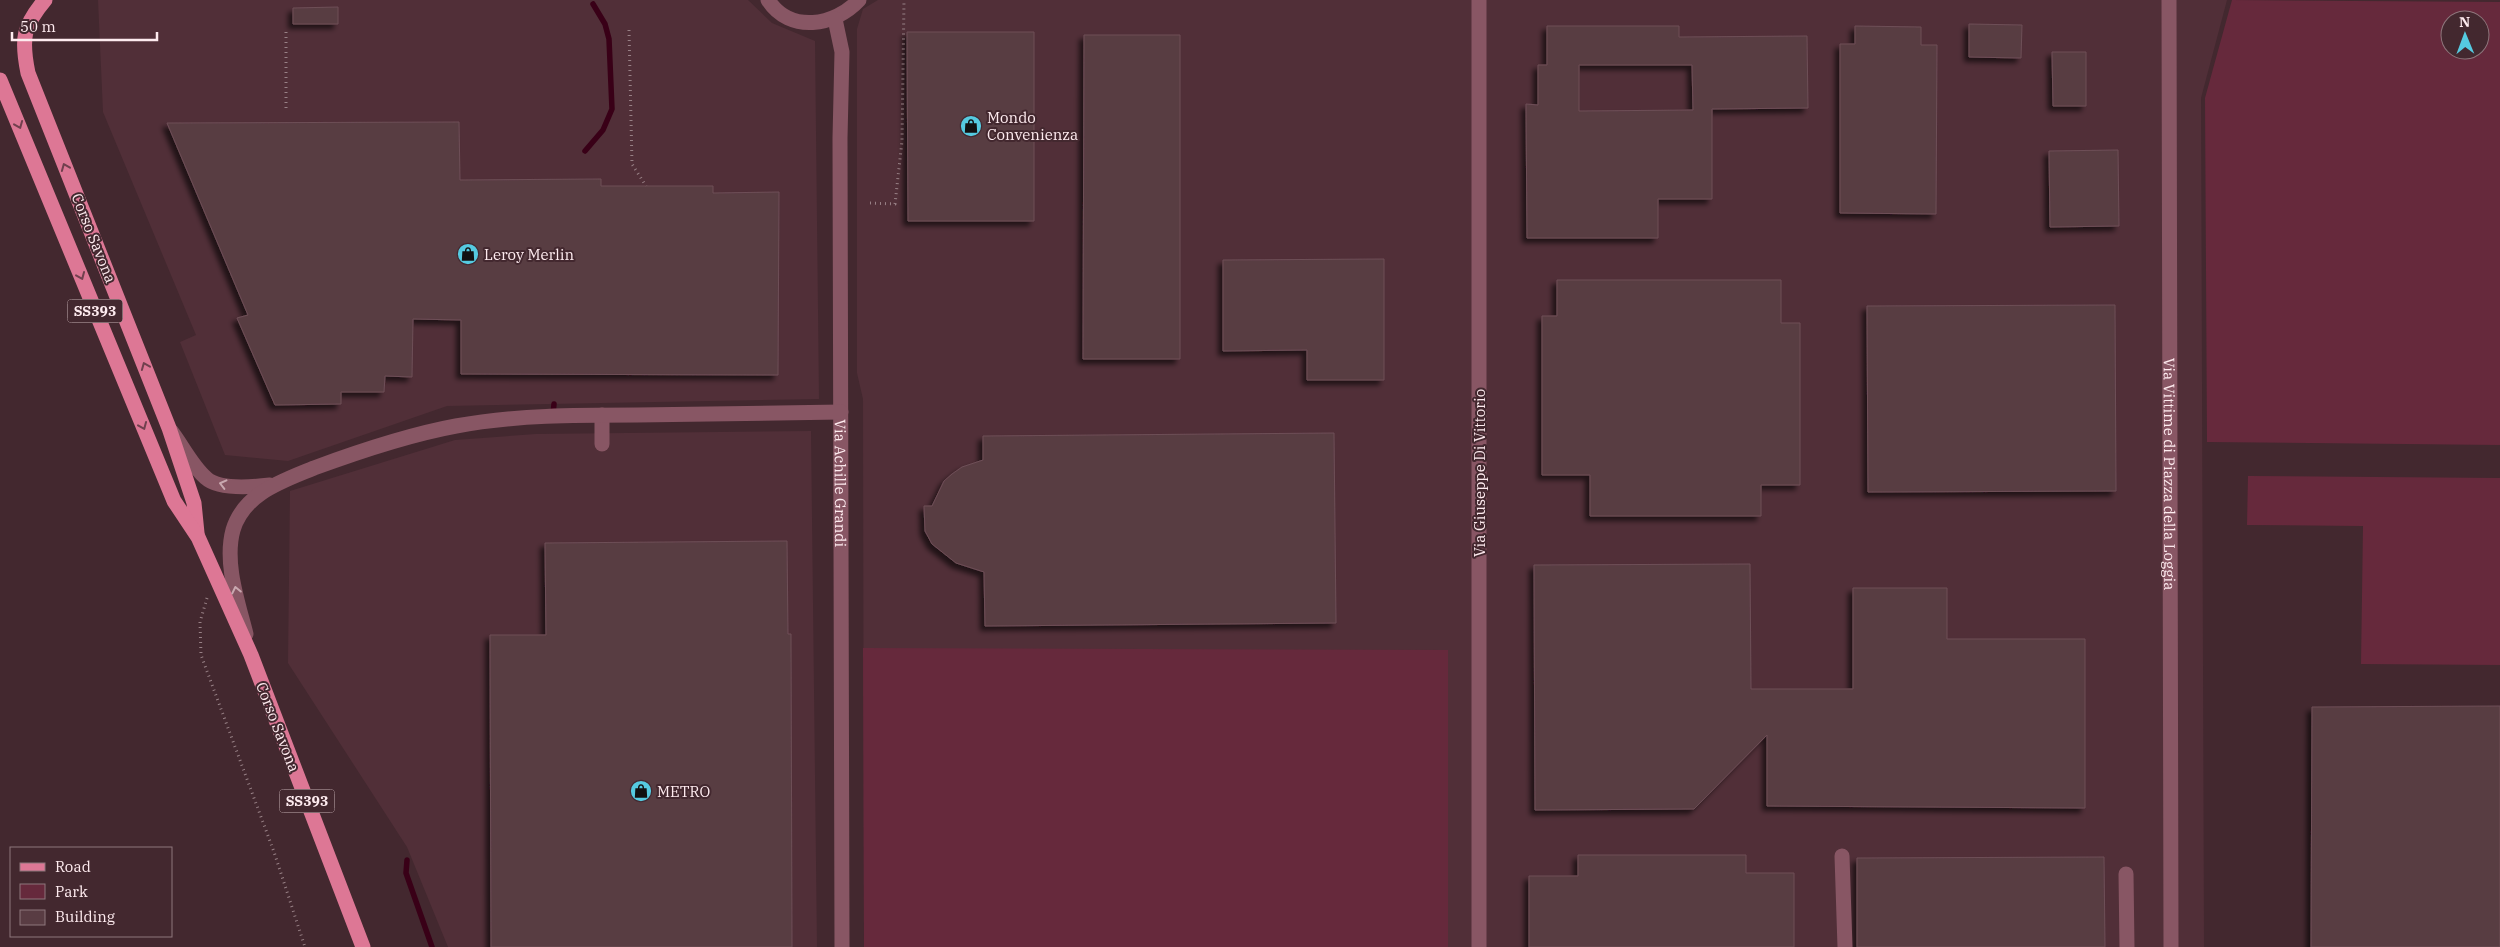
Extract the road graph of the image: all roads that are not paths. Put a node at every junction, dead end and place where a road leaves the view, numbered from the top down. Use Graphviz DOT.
graph roads {
  1 [pos="45,0"];
  2 [pos="768,0"];
  3 [pos="859,0"];
  4 [pos="1480,0"];
  5 [pos="2169,0"];
  6 [pos="835,19"];
  7 [pos="0,80"];
  8 [pos="841,412"];
  9 [pos="602,415"];
  10 [pos="169,428"];
  11 [pos="602,444"];
  12 [pos="272,485"];
  13 [pos="198,537"];
  14 [pos="251,655"];
  15 [pos="1842,856"];
  16 [pos="2126,874"];
  17 [pos="363,947"];
  18 [pos="842,947"];
  19 [pos="1479,947"];
  20 [pos="1845,947"];
  21 [pos="2126,947"];
  22 [pos="2171,947"];
  10 -- 1 [label="main road, Corso Savona / SS393, one-way"];
  2 -- 6 [label="street"];
  3 -- 6 [label="street"];
  4 -- 19 [label="street, Via Giuseppe Di Vittorio"];
  5 -- 22 [label="street, Via Vittime di Piazza della Loggia"];
  6 -- 8 [label="street, Via Achille Grandi"];
  7 -- 13 [label="main road, Corso Savona / SS393, one-way"];
  8 -- 9 [label="street"];
  8 -- 18 [label="street, Via Achille Grandi"];
  9 -- 11 [label="street"];
  9 -- 12 [label="street"];
  12 -- 10 [label="street, one-way"];
  10 -- 13 [label="main road, Corso Savona / SS393"];
  14 -- 12 [label="street, one-way"];
  13 -- 14 [label="main road, Corso Savona / SS393"];
  14 -- 17 [label="main road, Corso Savona / SS393"];
  15 -- 20 [label="street"];
  16 -- 21 [label="street"];
}
